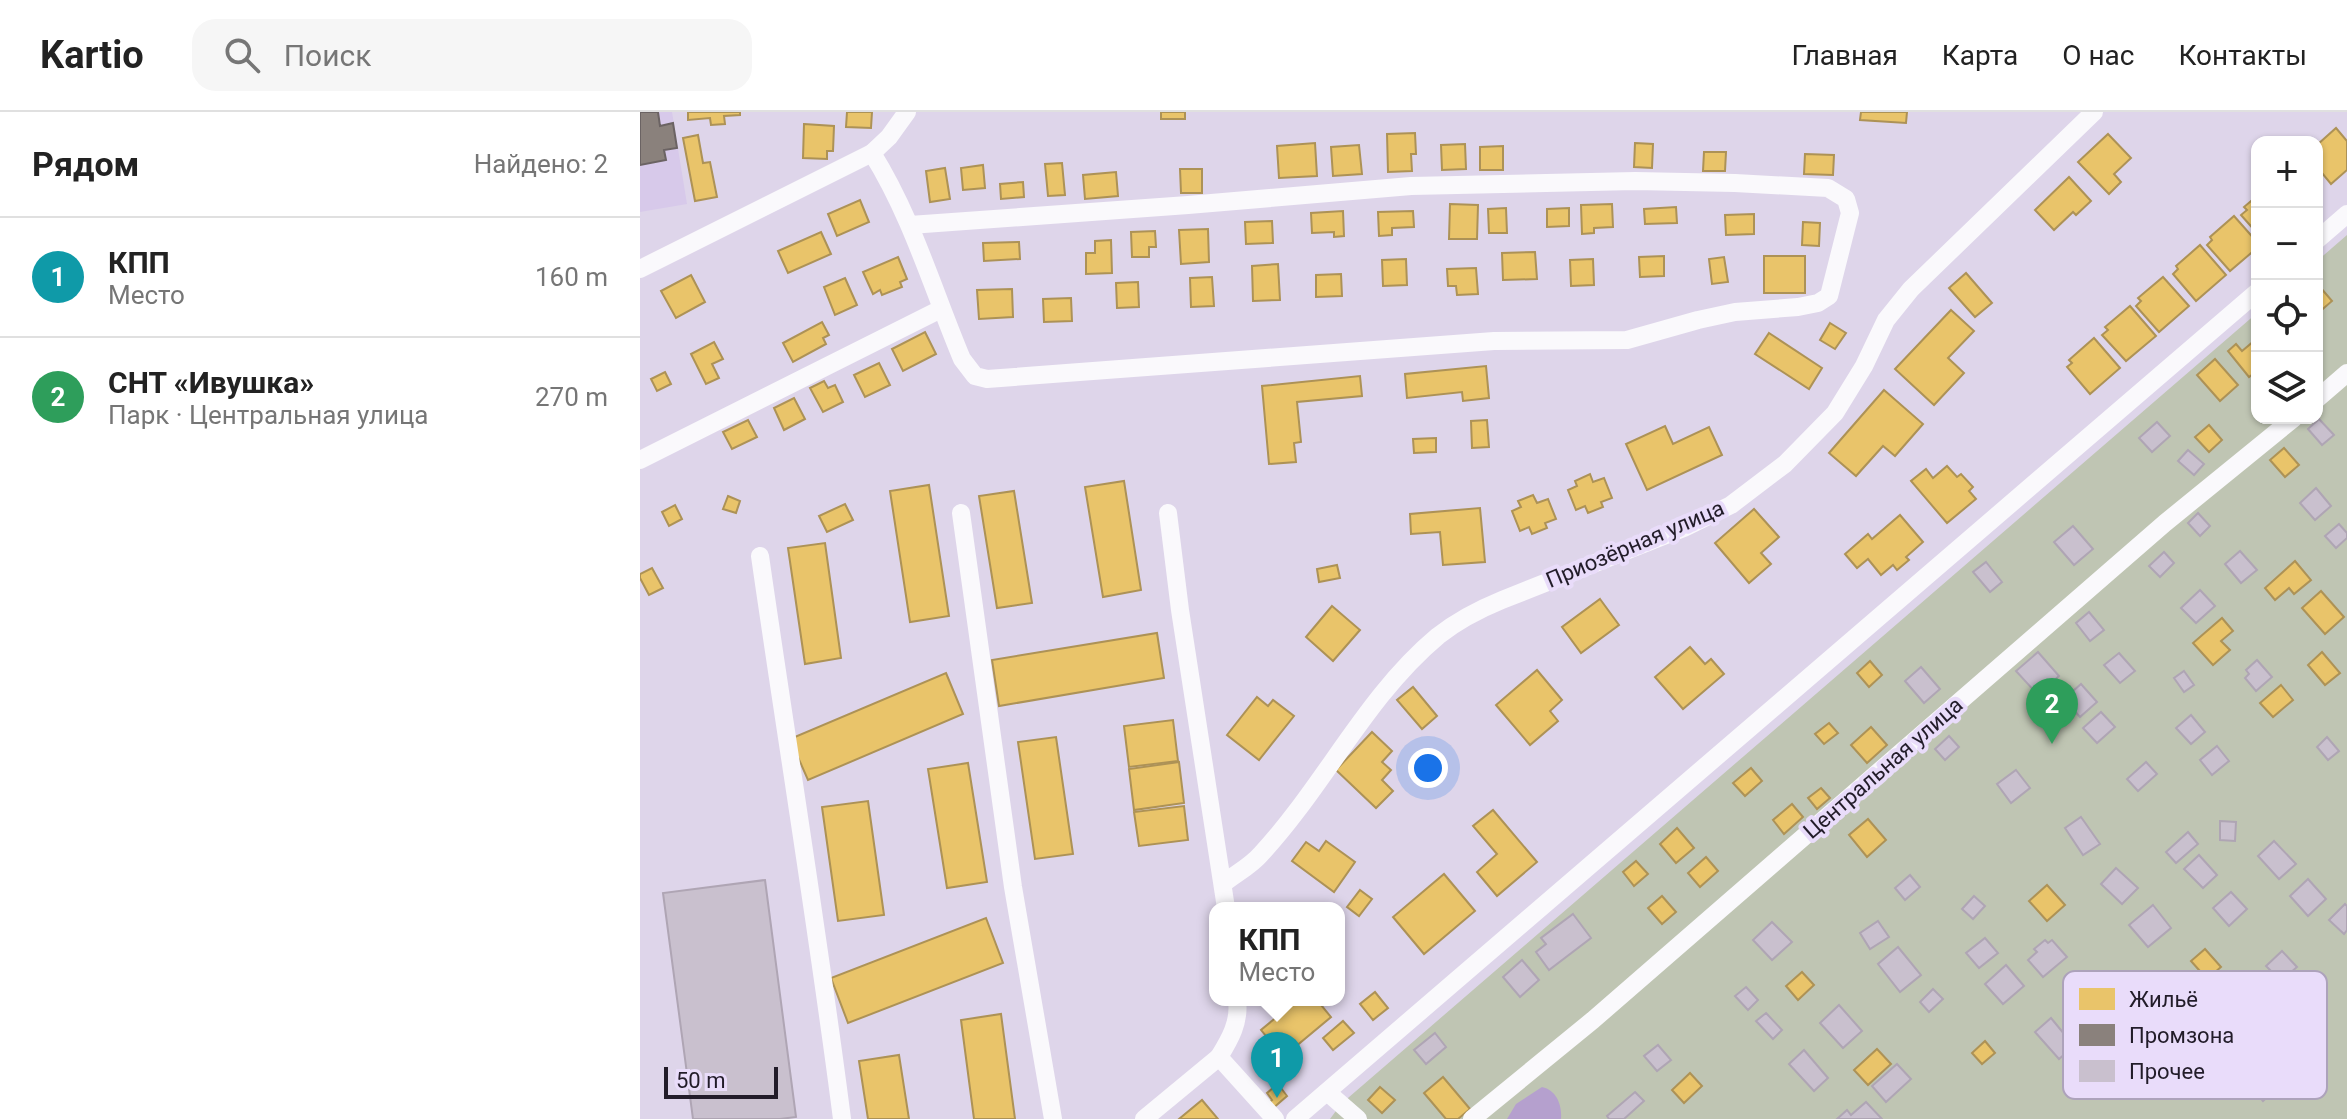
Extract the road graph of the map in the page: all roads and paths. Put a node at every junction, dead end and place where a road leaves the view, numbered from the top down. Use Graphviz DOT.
graph roads {
  1 [pos="907,112"];
  2 [pos="2094,112"];
  3 [pos="872,153"];
  4 [pos="2347,214"];
  5 [pos="910,225"];
  6 [pos="2323,235"];
  7 [pos="640,269"];
  8 [pos="2251,297"];
  9 [pos="941,309"];
  10 [pos="2347,373"];
  11 [pos="2323,394"];
  12 [pos="2287,424"];
  13 [pos="640,460"];
  14 [pos="961,513"];
  15 [pos="1168,513"];
  16 [pos="760,556"];
  17 [pos="1223,884"];
  18 [pos="1225,902"];
  19 [pos="1238,1006"];
  20 [pos="1219,1057"];
  21 [pos="1327,1092"];
  22 [pos="842,1119"];
  23 [pos="1053,1119"];
  24 [pos="1144,1119"];
  25 [pos="1275,1119"];
  26 [pos="1295,1119"];
  27 [pos="1358,1119"];
  28 [pos="1472,1119"];
  1 -- 3 [label="street"];
  2 -- 17 [label="street, Приозёрная улица"];
  3 -- 5 [label="street"];
  3 -- 7 [label="street"];
  4 -- 6 [label="street"];
  5 -- 9 [label="street"];
  5 -- 9 [label="street"];
  8 -- 21 [label="street"];
  9 -- 13 [label="street"];
  10 -- 11 [label="street"];
  12 -- 28 [label="street, Центральная улица"];
  14 -- 23 [label="street"];
  15 -- 17 [label="street"];
  16 -- 22 [label="street"];
  17 -- 18 [label="street"];
  19 -- 20 [label="street"];
  20 -- 24 [label="street"];
  20 -- 25 [label="street"];
  21 -- 26 [label="street"];
  21 -- 27 [label="street"];
}
